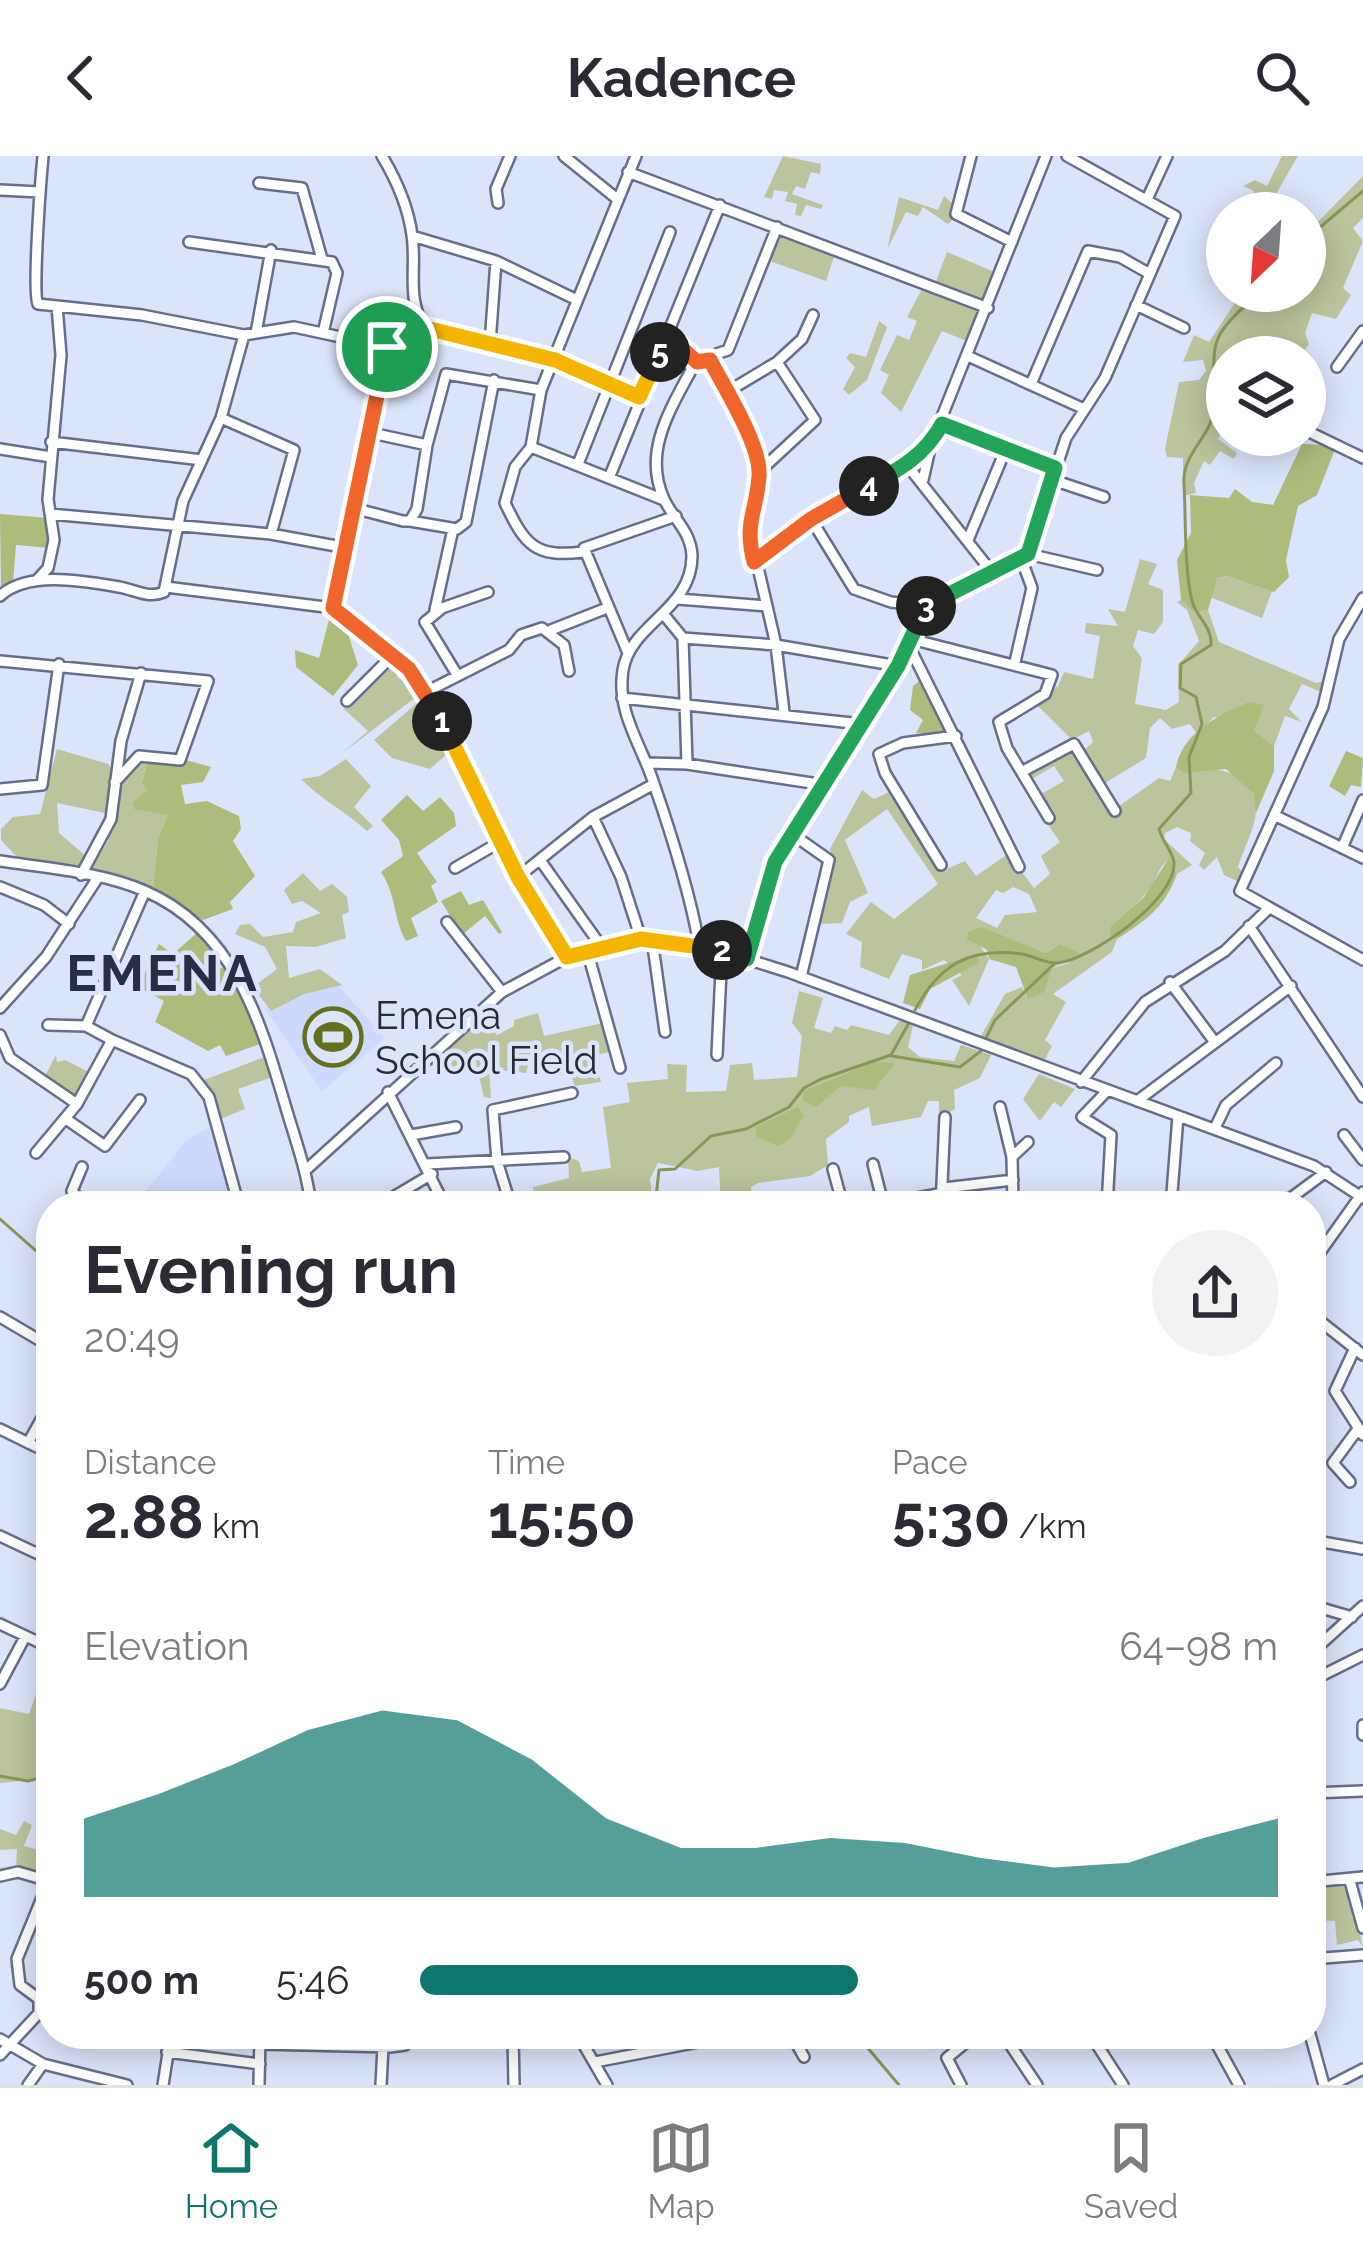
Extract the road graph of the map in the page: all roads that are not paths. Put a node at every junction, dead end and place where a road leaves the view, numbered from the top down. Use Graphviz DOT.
graph roads {
  1 [pos="43,156"];
  2 [pos="382,156"];
  3 [pos="510,156"];
  4 [pos="564,156"];
  5 [pos="636,156"];
  6 [pos="971,156"];
  7 [pos="1046,156"];
  8 [pos="1067,156"];
  9 [pos="1166,156"];
  10 [pos="628,172"];
  11 [pos="259,183"];
  12 [pos="0,190"];
  13 [pos="40,192"];
  14 [pos="1148,196"];
  15 [pos="616,198"];
  16 [pos="498,203"];
  17 [pos="720,205"];
  18 [pos="777,227"];
  19 [pos="670,232"];
  20 [pos="412,236"];
  21 [pos="189,242"];
  22 [pos="1012,242"];
  23 [pos="271,250"];
  24 [pos="322,259"];
  25 [pos="496,261"];
  26 [pos="1150,274"];
  27 [pos="577,300"];
  28 [pos="1136,305"];
  29 [pos="57,306"];
  30 [pos="412,308"];
  31 [pos="988,308"];
  32 [pos="813,315"];
  33 [pos="406,323"];
  34 [pos="424,327"];
  35 [pos="1184,328"];
  36 [pos="1363,332"];
  37 [pos="323,333"];
  38 [pos="250,334"];
  39 [pos="667,335"];
  40 [pos="490,344"];
  41 [pos="387,347"];
  42 [pos="1358,349"];
  43 [pos="970,357"];
  44 [pos="555,360"];
  45 [pos="710,360"];
  46 [pos="697,362"];
  47 [pos="778,362"];
  48 [pos="1337,367"];
  49 [pos="494,380"];
  50 [pos="610,384"];
  51 [pos="1031,384"];
  52 [pos="541,390"];
  53 [pos="727,392"];
  54 [pos="639,397"];
  55 [pos="1082,408"];
  56 [pos="220,418"];
  57 [pos="942,424"];
  58 [pos="367,432"];
  59 [pos="1326,438"];
  60 [pos="51,442"];
  61 [pos="931,444"];
  62 [pos="427,445"];
  63 [pos="531,446"];
  64 [pos="0,449"];
  65 [pos="1004,451"];
  66 [pos="1359,451"];
  67 [pos="51,457"];
  68 [pos="202,460"];
  69 [pos="578,464"];
  70 [pos="908,465"];
  71 [pos="760,471"];
  72 [pos="1054,474"];
  73 [pos="609,478"];
  74 [pos="923,480"];
  75 [pos="1103,497"];
  76 [pos="664,500"];
  77 [pos="353,508"];
  78 [pos="50,514"];
  79 [pos="676,517"];
  80 [pos="811,519"];
  81 [pos="410,520"];
  82 [pos="176,527"];
  83 [pos="453,529"];
  84 [pos="271,534"];
  85 [pos="968,540"];
  86 [pos="346,548"];
  87 [pos="583,553"];
  88 [pos="1025,556"];
  89 [pos="754,562"];
  90 [pos="1097,570"];
  91 [pos="991,571"];
  92 [pos="37,580"];
  93 [pos="166,587"];
  94 [pos="488,592"];
  95 [pos="1,593"];
  96 [pos="1363,598"];
  97 [pos="678,599"];
  98 [pos="766,606"];
  99 [pos="926,606"];
  100 [pos="333,608"];
  101 [pos="607,608"];
  102 [pos="435,612"];
  103 [pos="665,616"];
  104 [pos="551,630"];
  105 [pos="683,638"];
  106 [pos="910,642"];
  107 [pos="776,645"];
  108 [pos="628,653"];
  109 [pos="393,655"];
  110 [pos="0,661"];
  111 [pos="1015,662"];
  112 [pos="58,664"];
  113 [pos="898,666"];
  114 [pos="569,670"];
  115 [pos="141,673"];
  116 [pos="456,673"];
  117 [pos="424,693"];
  118 [pos="622,698"];
  119 [pos="347,701"];
  120 [pos="684,701"];
  121 [pos="784,712"];
  122 [pos="862,724"];
  123 [pos="956,736"];
  124 [pos="853,740"];
  125 [pos="879,754"];
  126 [pos="647,763"];
  127 [pos="687,764"];
  128 [pos="1025,770"];
  129 [pos="115,782"];
  130 [pos="655,784"];
  131 [pos="824,785"];
  132 [pos="0,790"];
  133 [pos="1363,800"];
  134 [pos="1115,811"];
  135 [pos="1274,815"];
  136 [pos="593,818"];
  137 [pos="1049,818"];
  138 [pos="792,834"];
  139 [pos="500,842"];
  140 [pos="1342,848"];
  141 [pos="1363,858"];
  142 [pos="540,860"];
  143 [pos="0,861"];
  144 [pos="941,865"];
  145 [pos="1018,867"];
  146 [pos="455,868"];
  147 [pos="81,875"];
  148 [pos="518,877"];
  149 [pos="97,879"];
  150 [pos="0,887"];
  151 [pos="145,891"];
  152 [pos="1267,910"];
  153 [pos="448,922"];
  154 [pos="69,924"];
  155 [pos="1250,926"];
  156 [pos="646,939"];
  157 [pos="699,944"];
  158 [pos="601,946"];
  159 [pos="587,950"];
  160 [pos="722,950"];
  161 [pos="567,957"];
  162 [pos="747,959"];
  163 [pos="1363,960"];
  164 [pos="802,977"];
  165 [pos="1171,982"];
  166 [pos="1291,986"];
  167 [pos="502,992"];
  168 [pos="0,1007"];
  169 [pos="48,1025"];
  170 [pos="86,1026"];
  171 [pos="665,1032"];
  172 [pos="0,1035"];
  173 [pos="112,1040"];
  174 [pos="1214,1041"];
  175 [pos="717,1055"];
  176 [pos="1276,1063"];
  177 [pos="620,1068"];
  178 [pos="1081,1082"];
  179 [pos="1107,1091"];
  180 [pos="388,1092"];
  181 [pos="572,1093"];
  182 [pos="1363,1097"];
  183 [pos="140,1100"];
  184 [pos="1136,1101"];
  185 [pos="76,1104"];
  186 [pos="1000,1107"];
  187 [pos="1178,1116"];
  188 [pos="945,1117"];
  189 [pos="66,1119"];
  190 [pos="456,1127"];
  191 [pos="1215,1128"];
  192 [pos="411,1135"];
  193 [pos="1343,1135"];
  194 [pos="1028,1142"];
  195 [pos="36,1153"];
  196 [pos="1012,1156"];
  197 [pos="564,1157"];
  198 [pos="1363,1160"];
  199 [pos="497,1161"];
  200 [pos="873,1164"];
  201 [pos="82,1167"];
  202 [pos="307,1169"];
  203 [pos="429,1169"];
  204 [pos="832,1169"];
  205 [pos="1326,1172"];
  206 [pos="1013,1180"];
  207 [pos="72,1191"];
  208 [pos="235,1191"];
  209 [pos="309,1191"];
  210 [pos="399,1191"];
  211 [pos="439,1191"];
  212 [pos="506,1191"];
  213 [pos="839,1191"];
  214 [pos="877,1191"];
  215 [pos="941,1191"];
  216 [pos="964,1191"];
  217 [pos="1013,1191"];
  218 [pos="1108,1191"];
  219 [pos="1172,1191"];
  220 [pos="1300,1191"];
  221 [pos="1362,1195"];
  222 [pos="1326,1244"];
  223 [pos="4,1320"];
  224 [pos="1326,1325"];
  225 [pos="0,1336"];
  226 [pos="36,1338"];
  227 [pos="1359,1352"];
  228 [pos="36,1429"];
  229 [pos="0,1430"];
  230 [pos="1360,1432"];
  231 [pos="28,1443"];
  232 [pos="36,1447"];
  233 [pos="1351,1482"];
  234 [pos="0,1536"];
  235 [pos="1326,1543"];
  236 [pos="1363,1550"];
  237 [pos="36,1552"];
  238 [pos="1363,1606"];
  239 [pos="1326,1609"];
  240 [pos="1352,1617"];
  241 [pos="0,1624"];
  242 [pos="25,1637"];
  243 [pos="1326,1640"];
  244 [pos="36,1642"];
  245 [pos="1363,1655"];
  246 [pos="1326,1674"];
  247 [pos="0,1684"];
  248 [pos="1363,1725"];
  249 [pos="1363,1735"];
  250 [pos="1363,1791"];
  251 [pos="1326,1792"];
  252 [pos="0,1876"];
  253 [pos="36,1876"];
  254 [pos="1363,1877"];
  255 [pos="1350,1881"];
  256 [pos="1326,1882"];
  257 [pos="36,1914"];
  258 [pos="1363,1928"];
  259 [pos="1363,1955"];
  260 [pos="1326,1958"];
  261 [pos="36,1998"];
  262 [pos="36,2018"];
  263 [pos="3,2047"];
  264 [pos="168,2049"];
  265 [pos="260,2049"];
  266 [pos="383,2049"];
  267 [pos="513,2049"];
  268 [pos="585,2049"];
  269 [pos="661,2049"];
  270 [pos="799,2049"];
  271 [pos="958,2049"];
  272 [pos="1013,2049"];
  273 [pos="1100,2049"];
  274 [pos="1219,2049"];
  275 [pos="1315,2049"];
  276 [pos="167,2052"];
  277 [pos="804,2057"];
  278 [pos="595,2062"];
  279 [pos="260,2063"];
  280 [pos="43,2064"];
  281 [pos="1363,2069"];
  282 [pos="28,2085"];
  283 [pos="127,2085"];
  284 [pos="163,2085"];
  285 [pos="259,2085"];
  286 [pos="381,2085"];
  287 [pos="514,2085"];
  288 [pos="608,2085"];
  289 [pos="961,2085"];
  290 [pos="1037,2085"];
  291 [pos="1123,2085"];
  292 [pos="1239,2085"];
  293 [pos="1328,2085"];
  1 -- 13 [label="street"];
  2 -- 20 [label="street"];
  3 -- 16 [label="street"];
  4 -- 15 [label="street"];
  5 -- 10 [label="street"];
  6 -- 22 [label="street"];
  7 -- 22 [label="street"];
  8 -- 14 [label="street"];
  9 -- 14 [label="street"];
  10 -- 15 [label="street"];
  10 -- 17 [label="street"];
  11 -- 24 [label="street"];
  12 -- 13 [label="street"];
  13 -- 29 [label="street"];
  14 -- 26 [label="street"];
  15 -- 27 [label="street"];
  17 -- 18 [label="street"];
  17 -- 39 [label="street"];
  18 -- 31 [label="street"];
  18 -- 45 [label="street"];
  19 -- 50 [label="street"];
  20 -- 25 [label="street"];
  20 -- 30 [label="street"];
  21 -- 23 [label="street"];
  22 -- 31 [label="street"];
  23 -- 24 [label="street"];
  23 -- 38 [label="street"];
  24 -- 37 [label="street"];
  25 -- 27 [label="street"];
  25 -- 40 [label="street"];
  26 -- 28 [label="street"];
  26 -- 51 [label="street"];
  27 -- 44 [label="street"];
  28 -- 35 [label="street"];
  28 -- 55 [label="street"];
  29 -- 38 [label="street"];
  29 -- 60 [label="street"];
  30 -- 33 [label="street"];
  30 -- 34 [label="street"];
  31 -- 43 [label="street"];
  32 -- 47 [label="street"];
  33 -- 34 [label="street"];
  33 -- 41 [label="street"];
  34 -- 40 [label="street"];
  36 -- 42 [label="street"];
  37 -- 38 [label="street"];
  37 -- 41 [label="street"];
  38 -- 56 [label="street"];
  39 -- 46 [label="street"];
  39 -- 54 [label="street"];
  40 -- 44 [label="street"];
  41 -- 58 [label="street"];
  42 -- 48 [label="street"];
  43 -- 51 [label="street"];
  43 -- 57 [label="street"];
  44 -- 50 [label="street"];
  44 -- 52 [label="street"];
  45 -- 46 [label="street"];
  45 -- 53 [label="street"];
  46 -- 76 [label="street"];
  47 -- 53 [label="street"];
  47 -- 71 [label="street"];
  49 -- 52 [label="street"];
  49 -- 62 [label="street"];
  49 -- 83 [label="street"];
  50 -- 54 [label="street"];
  50 -- 69 [label="street"];
  51 -- 55 [label="street"];
  52 -- 63 [label="street"];
  53 -- 71 [label="street"];
  54 -- 73 [label="street"];
  55 -- 72 [label="street"];
  56 -- 68 [label="street"];
  56 -- 84 [label="street"];
  57 -- 61 [label="street"];
  57 -- 65 [label="street"];
  58 -- 62 [label="street"];
  58 -- 77 [label="street"];
  59 -- 66 [label="street"];
  60 -- 67 [label="street"];
  60 -- 68 [label="street"];
  61 -- 70 [label="street"];
  61 -- 74 [label="street"];
  62 -- 81 [label="street"];
  63 -- 69 [label="street"];
  63 -- 87 [label="street"];
  64 -- 67 [label="street"];
  65 -- 72 [label="street"];
  65 -- 85 [label="street"];
  67 -- 78 [label="street"];
  68 -- 82 [label="street"];
  69 -- 73 [label="street"];
  70 -- 74 [label="street"];
  70 -- 80 [label="street"];
  71 -- 89 [label="street"];
  72 -- 75 [label="street"];
  72 -- 88 [label="street"];
  73 -- 76 [label="street"];
  74 -- 85 [label="street"];
  76 -- 79 [label="street"];
  77 -- 81 [label="street"];
  77 -- 86 [label="street"];
  78 -- 82 [label="street"];
  78 -- 92 [label="street"];
  79 -- 87 [label="street"];
  79 -- 97 [label="street"];
  80 -- 89 [label="street"];
  80 -- 99 [label="street"];
  81 -- 83 [label="street"];
  82 -- 84 [label="street"];
  82 -- 93 [label="street"];
  83 -- 102 [label="street"];
  84 -- 86 [label="street"];
  85 -- 91 [label="street"];
  86 -- 100 [label="street"];
  87 -- 101 [label="street"];
  88 -- 90 [label="street"];
  88 -- 91 [label="street"];
  88 -- 111 [label="street"];
  89 -- 98 [label="street"];
  91 -- 99 [label="street"];
  92 -- 93 [label="street"];
  92 -- 95 [label="street"];
  93 -- 100 [label="street"];
  94 -- 102 [label="street"];
  96 -- 135 [label="street"];
  97 -- 98 [label="street"];
  97 -- 103 [label="street"];
  98 -- 107 [label="street"];
  99 -- 106 [label="street"];
  100 -- 109 [label="street"];
  101 -- 104 [label="street"];
  101 -- 108 [label="street"];
  102 -- 116 [label="street"];
  103 -- 105 [label="street"];
  103 -- 108 [label="street"];
  104 -- 114 [label="street"];
  104 -- 116 [label="street"];
  105 -- 107 [label="street"];
  105 -- 120 [label="street"];
  106 -- 111 [label="street"];
  106 -- 113 [label="street"];
  106 -- 123 [label="street"];
  107 -- 113 [label="street"];
  107 -- 121 [label="street"];
  108 -- 118 [label="street"];
  109 -- 117 [label="street"];
  109 -- 119 [label="street"];
  110 -- 112 [label="street"];
  111 -- 128 [label="street"];
  112 -- 115 [label="street"];
  112 -- 132 [label="street"];
  113 -- 122 [label="street"];
  115 -- 129 [label="street"];
  115 -- 129 [label="street"];
  116 -- 117 [label="street"];
  117 -- 139 [label="street"];
  118 -- 120 [label="street"];
  118 -- 126 [label="street"];
  120 -- 121 [label="street"];
  120 -- 127 [label="street"];
  121 -- 122 [label="street"];
  122 -- 124 [label="street"];
  123 -- 125 [label="street"];
  123 -- 145 [label="street"];
  124 -- 125 [label="street"];
  124 -- 131 [label="street"];
  125 -- 144 [label="street"];
  126 -- 127 [label="street"];
  126 -- 130 [label="street"];
  127 -- 131 [label="street"];
  128 -- 134 [label="street"];
  128 -- 137 [label="street"];
  129 -- 147 [label="street"];
  130 -- 136 [label="street"];
  130 -- 157 [label="street"];
  131 -- 138 [label="street"];
  133 -- 140 [label="street"];
  135 -- 140 [label="street"];
  135 -- 152 [label="street"];
  136 -- 142 [label="street"];
  136 -- 156 [label="street"];
  138 -- 162 [label="street"];
  138 -- 164 [label="street"];
  139 -- 146 [label="street"];
  139 -- 148 [label="street"];
  140 -- 141 [label="street"];
  142 -- 148 [label="street"];
  142 -- 158 [label="street"];
  143 -- 147 [label="street"];
  147 -- 149 [label="street"];
  148 -- 161 [label="street"];
  149 -- 151 [label="street"];
  149 -- 154 [label="street"];
  150 -- 154 [label="street"];
  151 -- 170 [label="street"];
  151 -- 202 [label="street"];
  152 -- 155 [label="street"];
  152 -- 163 [label="street"];
  153 -- 167 [label="street"];
  154 -- 168 [label="street"];
  155 -- 165 [label="street"];
  155 -- 166 [label="street"];
  156 -- 157 [label="street"];
  156 -- 158 [label="street"];
  156 -- 171 [label="street"];
  157 -- 160 [label="street"];
  158 -- 159 [label="street"];
  159 -- 161 [label="street"];
  159 -- 177 [label="street"];
  160 -- 162 [label="street"];
  160 -- 175 [label="street"];
  161 -- 167 [label="street"];
  162 -- 164 [label="street"];
  164 -- 178 [label="street"];
  165 -- 174 [label="street"];
  165 -- 178 [label="street"];
  166 -- 174 [label="street"];
  166 -- 182 [label="street"];
  167 -- 180 [label="street"];
  169 -- 170 [label="street"];
  170 -- 173 [label="street"];
  172 -- 185 [label="street"];
  173 -- 185 [label="street"];
  173 -- 208 [label="street"];
  174 -- 184 [label="street"];
  176 -- 191 [label="street"];
  178 -- 179 [label="street"];
  179 -- 184 [label="street"];
  179 -- 218 [label="street"];
  180 -- 192 [label="street"];
  180 -- 202 [label="street"];
  181 -- 199 [label="street"];
  183 -- 189 [label="street"];
  184 -- 187 [label="street"];
  185 -- 189 [label="street"];
  186 -- 196 [label="street"];
  187 -- 191 [label="street"];
  187 -- 219 [label="street"];
  188 -- 215 [label="street"];
  189 -- 195 [label="street"];
  190 -- 192 [label="street"];
  191 -- 205 [label="street"];
  192 -- 203 [label="street"];
  193 -- 198 [label="street"];
  194 -- 196 [label="street"];
  196 -- 206 [label="street"];
  197 -- 199 [label="street"];
  199 -- 203 [label="street"];
  199 -- 212 [label="street"];
  200 -- 214 [label="street"];
  201 -- 207 [label="street"];
  202 -- 209 [label="street"];
  203 -- 210 [label="street"];
  203 -- 211 [label="street"];
  204 -- 213 [label="street"];
  205 -- 220 [label="street"];
  205 -- 221 [label="street"];
  206 -- 216 [label="street"];
  206 -- 217 [label="street"];
  221 -- 222 [label="street"];
  223 -- 225 [label="street"];
  223 -- 226 [label="street"];
  224 -- 227 [label="street"];
  227 -- 230 [label="street"];
  228 -- 231 [label="street"];
  229 -- 231 [label="street"];
  230 -- 233 [label="street"];
  231 -- 232 [label="street"];
  234 -- 237 [label="street"];
  235 -- 236 [label="street"];
  238 -- 240 [label="street"];
  239 -- 240 [label="street"];
  240 -- 243 [label="street"];
  241 -- 242 [label="street"];
  242 -- 244 [label="street"];
  242 -- 247 [label="street"];
  245 -- 246 [label="street"];
  248 -- 249 [label="street"];
  250 -- 251 [label="street"];
  252 -- 253 [label="street"];
  254 -- 255 [label="street"];
  255 -- 256 [label="street"];
  255 -- 258 [label="street"];
  257 -- 261 [label="street"];
  259 -- 260 [label="street"];
  262 -- 263 [label="street"];
  263 -- 280 [label="street"];
  264 -- 276 [label="street"];
  265 -- 279 [label="street"];
  266 -- 286 [label="street"];
  267 -- 287 [label="street"];
  268 -- 278 [label="street"];
  269 -- 278 [label="street"];
  270 -- 277 [label="street"];
  271 -- 289 [label="street"];
  272 -- 290 [label="street"];
  273 -- 291 [label="street"];
  274 -- 292 [label="street"];
  275 -- 293 [label="street"];
  276 -- 279 [label="street"];
  276 -- 284 [label="street"];
  278 -- 288 [label="street"];
  279 -- 285 [label="street"];
  280 -- 282 [label="street"];
  280 -- 283 [label="street"];
  281 -- 293 [label="street"];
}
